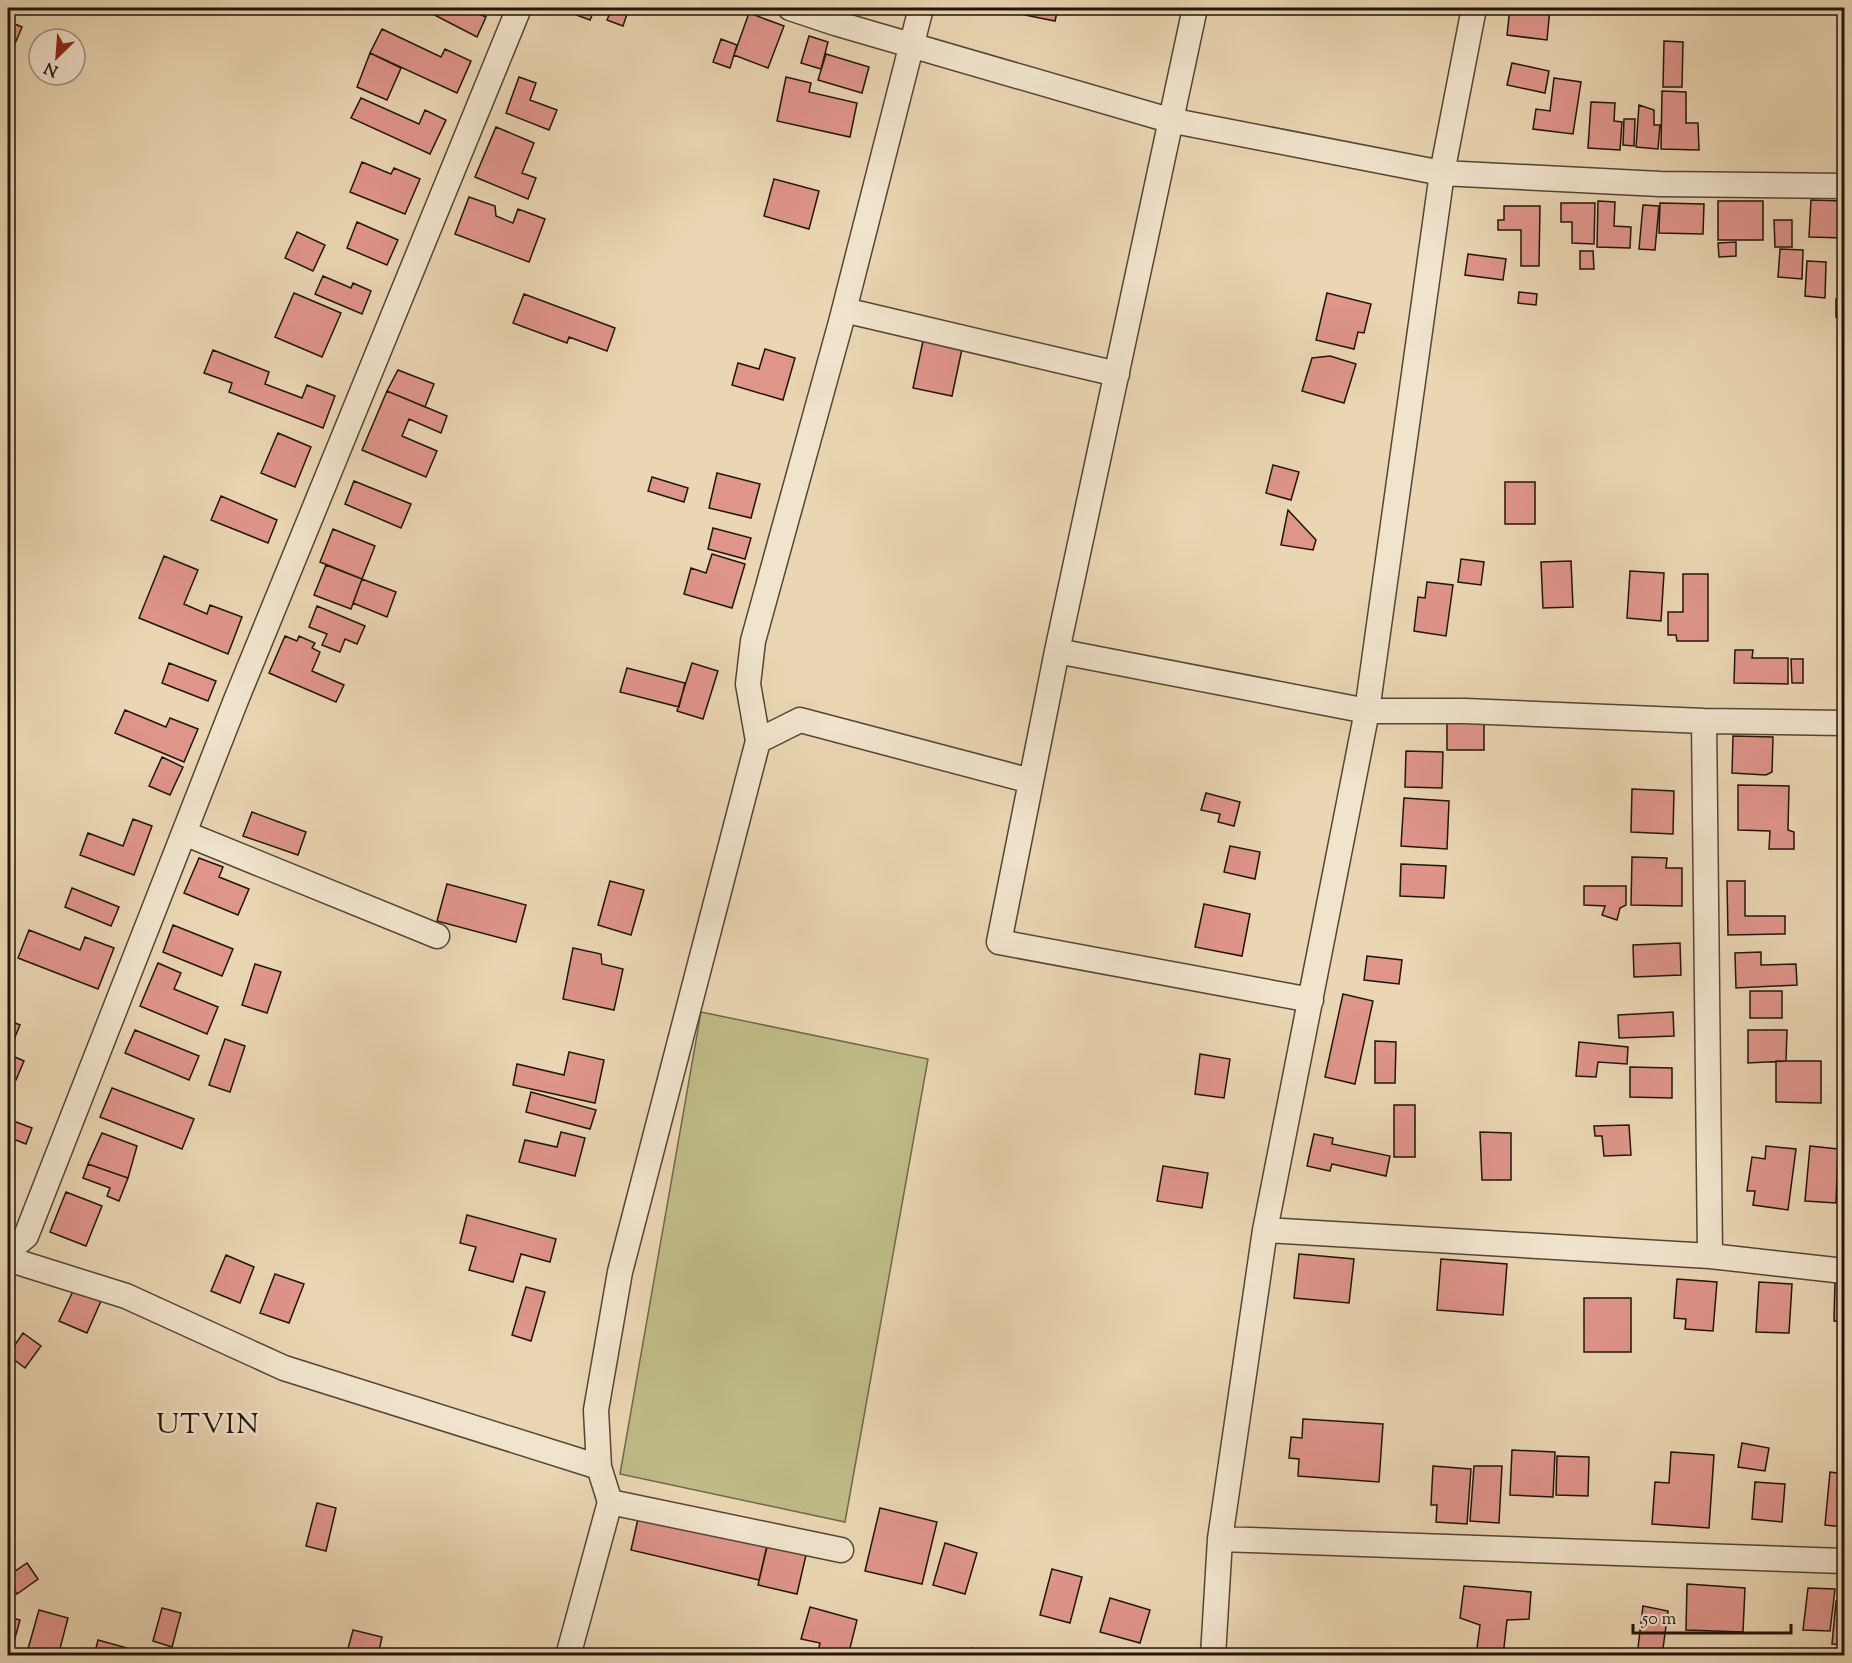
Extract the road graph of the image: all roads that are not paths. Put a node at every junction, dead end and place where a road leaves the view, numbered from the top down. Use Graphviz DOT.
graph roads {
  1 [pos="519,8"];
  2 [pos="790,8"];
  3 [pos="921,8"];
  4 [pos="1195,8"];
  5 [pos="1474,8"];
  6 [pos="911,45"];
  7 [pos="1171,120"];
  8 [pos="1442,173"];
  9 [pos="1845,186"];
  10 [pos="844,310"];
  11 [pos="1117,374"];
  12 [pos="1057,651"];
  13 [pos="1367,711"];
  14 [pos="1704,721"];
  15 [pos="1845,723"];
  16 [pos="758,741"];
  17 [pos="1031,781"];
  18 [pos="184,833"];
  19 [pos="438,936"];
  20 [pos="1311,1000"];
  21 [pos="1265,1230"];
  22 [pos="8,1251"];
  23 [pos="1710,1256"];
  24 [pos="8,1258"];
  25 [pos="1845,1271"];
  26 [pos="599,1467"];
  27 [pos="610,1502"];
  28 [pos="1220,1539"];
  29 [pos="842,1550"];
  30 [pos="1845,1562"];
  31 [pos="568,1656"];
  32 [pos="1213,1656"];
  1 -- 18 [label="street"];
  2 -- 6 [label="street"];
  3 -- 6 [label="street"];
  4 -- 7 [label="street"];
  5 -- 8 [label="street"];
  6 -- 7 [label="street"];
  6 -- 10 [label="street"];
  7 -- 8 [label="street"];
  7 -- 11 [label="street"];
  8 -- 9 [label="street"];
  8 -- 13 [label="street"];
  10 -- 11 [label="street"];
  10 -- 16 [label="street"];
  11 -- 12 [label="street"];
  12 -- 13 [label="street"];
  12 -- 17 [label="street"];
  13 -- 14 [label="street"];
  13 -- 20 [label="street"];
  14 -- 15 [label="street"];
  14 -- 23 [label="street"];
  16 -- 17 [label="street"];
  16 -- 26 [label="street"];
  17 -- 20 [label="street"];
  18 -- 19 [label="street"];
  18 -- 22 [label="street"];
  20 -- 21 [label="street"];
  21 -- 23 [label="street"];
  21 -- 28 [label="street"];
  23 -- 25 [label="street"];
  24 -- 26 [label="street"];
  26 -- 27 [label="street"];
  27 -- 29 [label="street"];
  27 -- 31 [label="street"];
  28 -- 30 [label="street"];
  28 -- 32 [label="street"];
}
